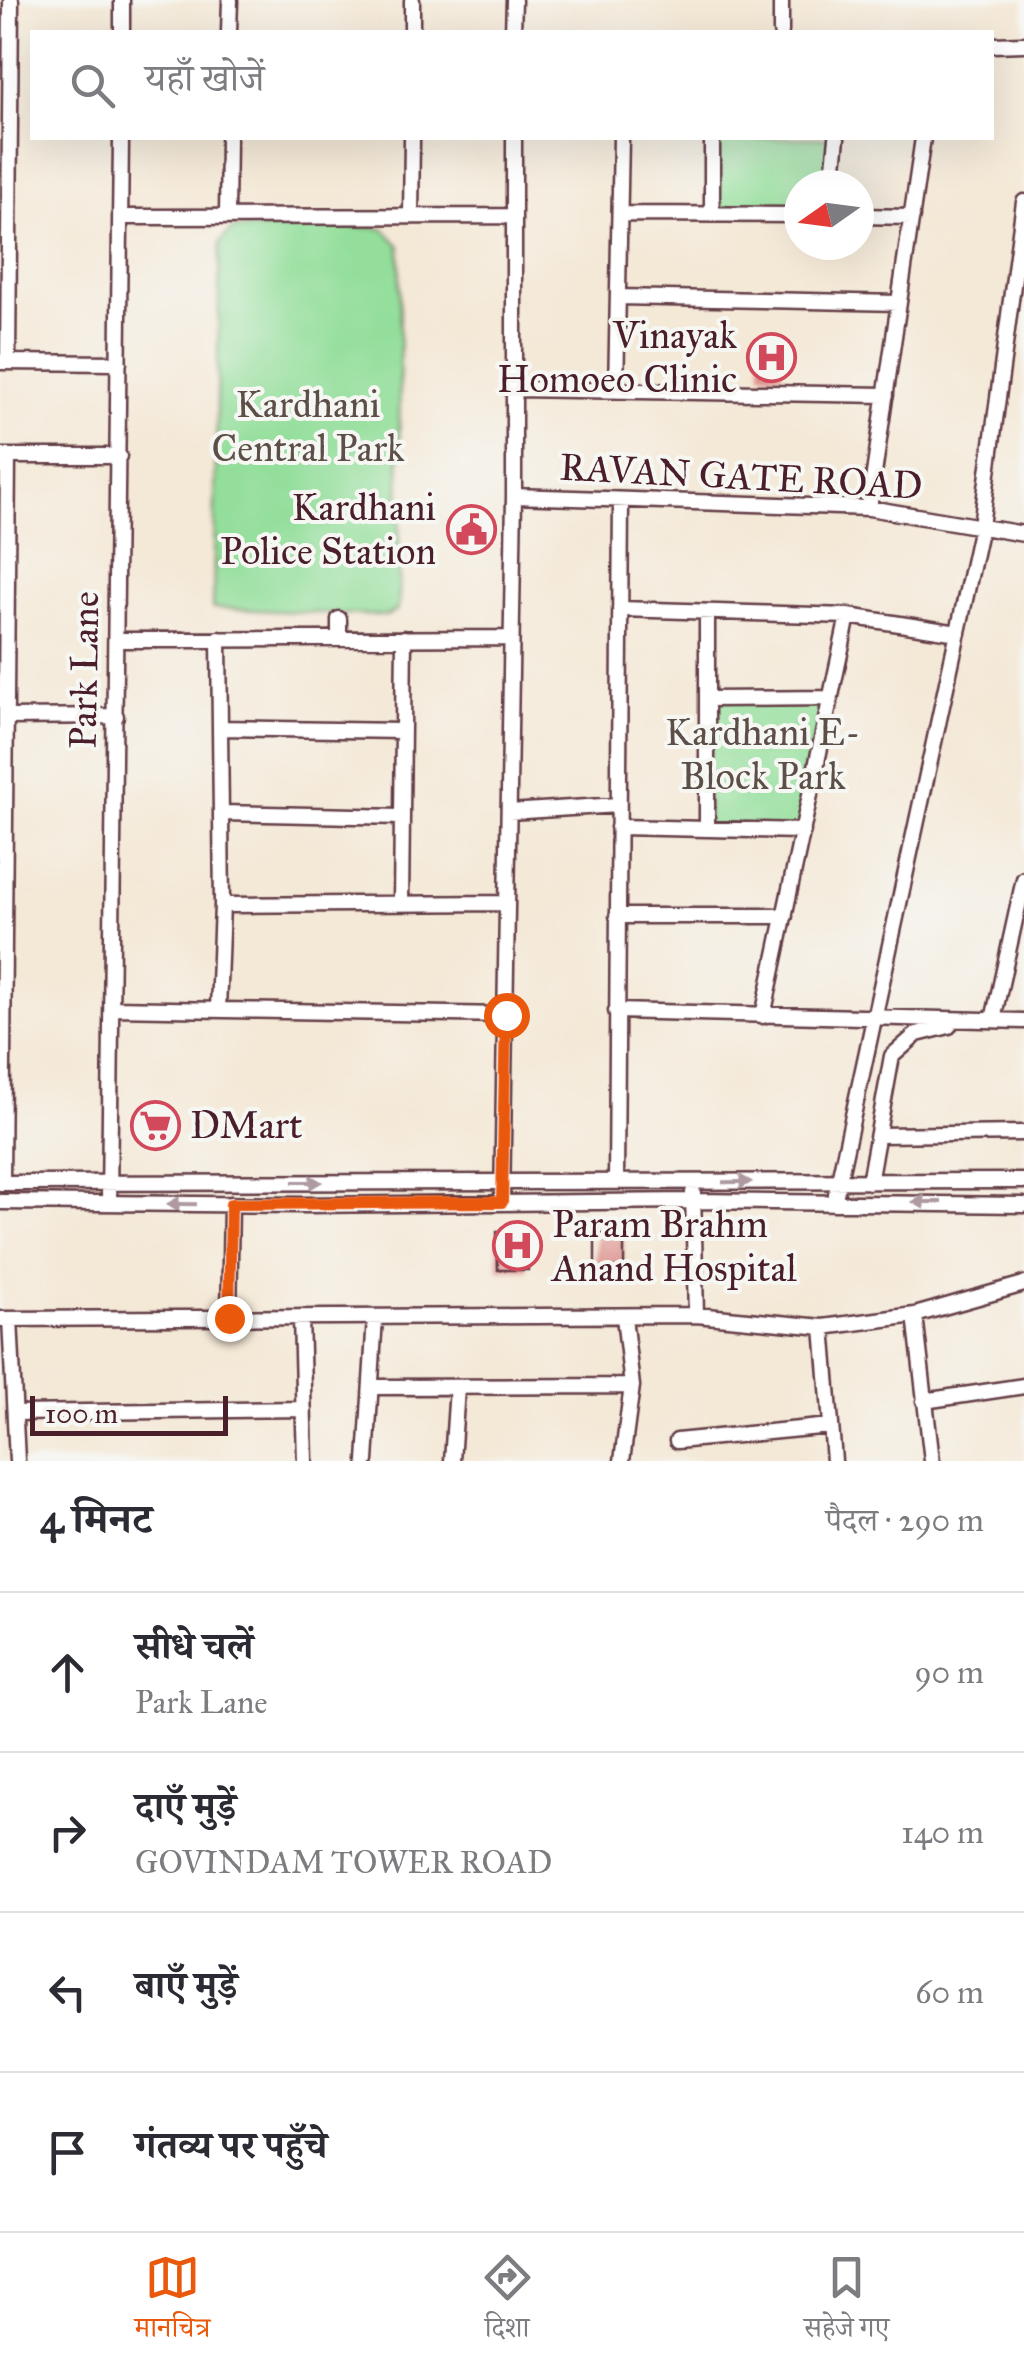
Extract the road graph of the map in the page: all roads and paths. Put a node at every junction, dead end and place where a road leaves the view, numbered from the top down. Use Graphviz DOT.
graph roads {
  1 [pos="122,0"];
  2 [pos="230,0"];
  3 [pos="412,0"];
  4 [pos="514,0"];
  5 [pos="781,0"];
  6 [pos="7,9"];
  7 [pos="122,30"];
  8 [pos="229,30"];
  9 [pos="412,30"];
  10 [pos="514,30"];
  11 [pos="781,30"];
  12 [pos="1024,44"];
  13 [pos="994,45"];
  14 [pos="5,108"];
  15 [pos="121,140"];
  16 [pos="228,140"];
  17 [pos="412,140"];
  18 [pos="514,140"];
  19 [pos="622,140"];
  20 [pos="712,140"];
  21 [pos="837,140"];
  22 [pos="924,140"];
  23 [pos="834,170"];
  24 [pos="5,191"];
  25 [pos="1024,202"];
  26 [pos="620,214"];
  27 [pos="712,214"];
  28 [pos="120,216"];
  29 [pos="227,216"];
  30 [pos="411,216"];
  31 [pos="514,216"];
  32 [pos="784,216"];
  33 [pos="874,216"];
  34 [pos="912,217"];
  35 [pos="4,275"];
  36 [pos="618,298"];
  37 [pos="899,303"];
  38 [pos="4,362"];
  39 [pos="119,363"];
  40 [pos="514,389"];
  41 [pos="616,390"];
  42 [pos="886,395"];
  43 [pos="4,456"];
  44 [pos="118,456"];
  45 [pos="514,496"];
  46 [pos="621,500"];
  47 [pos="868,508"];
  48 [pos="981,526"];
  49 [pos="1024,534"];
  50 [pos="4,538"];
  51 [pos="620,609"];
  52 [pos="706,612"];
  53 [pos="848,616"];
  54 [pos="339,619"];
  55 [pos="958,633"];
  56 [pos="340,638"];
  57 [pos="404,638"];
  58 [pos="512,638"];
  59 [pos="219,639"];
  60 [pos="117,640"];
  61 [pos="831,698"];
  62 [pos="706,699"];
  63 [pos="8,716"];
  64 [pos="116,716"];
  65 [pos="220,728"];
  66 [pos="402,731"];
  67 [pos="618,805"];
  68 [pos="3,806"];
  69 [pos="509,812"];
  70 [pos="221,813"];
  71 [pos="401,818"];
  72 [pos="618,827"];
  73 [pos="707,829"];
  74 [pos="803,831"];
  75 [pos="1024,879"];
  76 [pos="3,889"];
  77 [pos="507,903"];
  78 [pos="401,904"];
  79 [pos="222,906"];
  80 [pos="617,916"];
  81 [pos="785,916"];
  82 [pos="112,1008"];
  83 [pos="218,1010"];
  84 [pos="616,1012"];
  85 [pos="506,1015"];
  86 [pos="764,1016"];
  87 [pos="874,1019"];
  88 [pos="993,1020"];
  89 [pos="1024,1023"];
  90 [pos="2,1063"];
  91 [pos="1024,1133"];
  92 [pos="878,1136"];
  93 [pos="1024,1181"];
  94 [pos="502,1182"];
  95 [pos="616,1182"];
  96 [pos="840,1182"];
  97 [pos="869,1182"];
  98 [pos="1,1183"];
  99 [pos="110,1183"];
  100 [pos="694,1183"];
  101 [pos="692,1201"];
  102 [pos="0,1202"];
  103 [pos="502,1202"];
  104 [pos="109,1203"];
  105 [pos="834,1203"];
  106 [pos="231,1204"];
  107 [pos="1024,1205"];
  108 [pos="1024,1284"];
  109 [pos="696,1315"];
  110 [pos="915,1315"];
  111 [pos="301,1317"];
  112 [pos="374,1317"];
  113 [pos="624,1317"];
  114 [pos="229,1318"];
  115 [pos="5,1319"];
  116 [pos="823,1327"];
  117 [pos="632,1386"];
  118 [pos="1024,1386"];
  119 [pos="372,1387"];
  120 [pos="457,1388"];
  121 [pos="924,1401"];
  122 [pos="304,1409"];
  123 [pos="15,1413"];
  124 [pos="830,1426"];
  125 [pos="678,1442"];
  126 [pos="17,1461"];
  127 [pos="305,1461"];
  128 [pos="366,1461"];
  129 [pos="452,1461"];
  130 [pos="622,1461"];
  131 [pos="834,1461"];
  132 [pos="932,1461"];
  1 -- 7 [label="street"];
  2 -- 8 [label="street"];
  3 -- 9 [label="street"];
  4 -- 10 [label="street"];
  5 -- 11 [label="street"];
  6 -- 14 [label="street"];
  12 -- 13 [label="street"];
  14 -- 24 [label="street"];
  15 -- 28 [label="street, Park Lane"];
  16 -- 29 [label="street"];
  17 -- 30 [label="street"];
  18 -- 31 [label="street"];
  19 -- 26 [label="street"];
  20 -- 27 [label="street"];
  21 -- 23 [label="street"];
  22 -- 34 [label="street"];
  24 -- 35 [label="street"];
  25 -- 48 [label="street"];
  26 -- 27 [label="street"];
  26 -- 36 [label="street"];
  27 -- 32 [label="street"];
  28 -- 29 [label="street"];
  28 -- 39 [label="street, Park Lane"];
  29 -- 30 [label="street"];
  30 -- 31 [label="street"];
  31 -- 40 [label="street"];
  33 -- 34 [label="street"];
  34 -- 37 [label="street"];
  35 -- 38 [label="street"];
  36 -- 37 [label="street"];
  36 -- 41 [label="street"];
  37 -- 42 [label="street"];
  38 -- 39 [label="street"];
  39 -- 44 [label="street, Park Lane"];
  40 -- 41 [label="street"];
  40 -- 45 [label="street"];
  41 -- 42 [label="street"];
  42 -- 47 [label="street"];
  43 -- 44 [label="street"];
  43 -- 50 [label="street"];
  44 -- 60 [label="street, Park Lane"];
  45 -- 46 [label="street, RAVAN GATE ROAD"];
  45 -- 58 [label="street"];
  46 -- 47 [label="street, RAVAN GATE ROAD"];
  46 -- 51 [label="street"];
  47 -- 48 [label="street, RAVAN GATE ROAD"];
  48 -- 49 [label="street, RAVAN GATE ROAD"];
  48 -- 55 [label="street"];
  50 -- 63 [label="street"];
  51 -- 52 [label="street"];
  51 -- 67 [label="street"];
  52 -- 53 [label="street"];
  52 -- 62 [label="street"];
  53 -- 55 [label="street"];
  53 -- 61 [label="street"];
  54 -- 56 [label="street"];
  55 -- 87 [label="street"];
  56 -- 57 [label="street"];
  56 -- 59 [label="street"];
  57 -- 58 [label="street"];
  57 -- 66 [label="street"];
  58 -- 69 [label="street"];
  59 -- 60 [label="street"];
  59 -- 65 [label="street"];
  60 -- 64 [label="street, Park Lane"];
  61 -- 62 [label="street"];
  61 -- 74 [label="street"];
  62 -- 73 [label="street"];
  63 -- 64 [label="street"];
  63 -- 68 [label="street"];
  64 -- 82 [label="street, Park Lane"];
  65 -- 66 [label="street"];
  65 -- 70 [label="street"];
  66 -- 71 [label="street"];
  67 -- 69 [label="street"];
  67 -- 72 [label="street"];
  68 -- 76 [label="street"];
  69 -- 77 [label="street"];
  70 -- 71 [label="street"];
  70 -- 79 [label="street"];
  71 -- 78 [label="street"];
  72 -- 73 [label="street"];
  72 -- 80 [label="street"];
  73 -- 74 [label="street"];
  74 -- 81 [label="street"];
  75 -- 88 [label="street"];
  76 -- 90 [label="street"];
  77 -- 78 [label="street"];
  77 -- 85 [label="street"];
  78 -- 79 [label="street"];
  79 -- 83 [label="street"];
  80 -- 81 [label="street"];
  80 -- 84 [label="street"];
  81 -- 86 [label="street"];
  82 -- 83 [label="street"];
  82 -- 99 [label="street, Park Lane"];
  83 -- 85 [label="street"];
  84 -- 86 [label="street"];
  84 -- 95 [label="street"];
  85 -- 94 [label="street"];
  86 -- 87 [label="street"];
  87 -- 88 [label="street"];
  87 -- 96 [label="street"];
  88 -- 89 [label="street"];
  89 -- 92 [label="street"];
  90 -- 98 [label="street"];
  91 -- 92 [label="street"];
  92 -- 97 [label="street"];
  93 -- 97 [label="street"];
  94 -- 95 [label="street"];
  99 -- 94 [label="street, one-way"];
  94 -- 103 [label="street"];
  95 -- 100 [label="street"];
  96 -- 97 [label="street"];
  100 -- 96 [label="street, one-way"];
  96 -- 105 [label="street"];
  98 -- 99 [label="street"];
  99 -- 104 [label="street, Park Lane"];
  100 -- 101 [label="street"];
  101 -- 103 [label="street"];
  101 -- 105 [label="street"];
  101 -- 109 [label="street"];
  102 -- 104 [label="street"];
  103 -- 106 [label="street"];
  106 -- 104 [label="street, one-way"];
  107 -- 105 [label="street, one-way"];
  106 -- 114 [label="street"];
  108 -- 110 [label="street"];
  109 -- 113 [label="street"];
  109 -- 116 [label="street"];
  110 -- 116 [label="street"];
  110 -- 121 [label="street"];
  111 -- 112 [label="street"];
  111 -- 114 [label="street"];
  111 -- 122 [label="street"];
  112 -- 113 [label="street"];
  112 -- 119 [label="street"];
  113 -- 117 [label="street"];
  114 -- 115 [label="street"];
  115 -- 123 [label="street"];
  116 -- 124 [label="street"];
  117 -- 120 [label="street"];
  117 -- 130 [label="street"];
  118 -- 121 [label="street"];
  119 -- 120 [label="street"];
  119 -- 128 [label="street"];
  120 -- 129 [label="street"];
  121 -- 132 [label="street"];
  122 -- 123 [label="street"];
  122 -- 127 [label="street"];
  123 -- 126 [label="street"];
  124 -- 125 [label="street"];
  124 -- 131 [label="street"];
}
